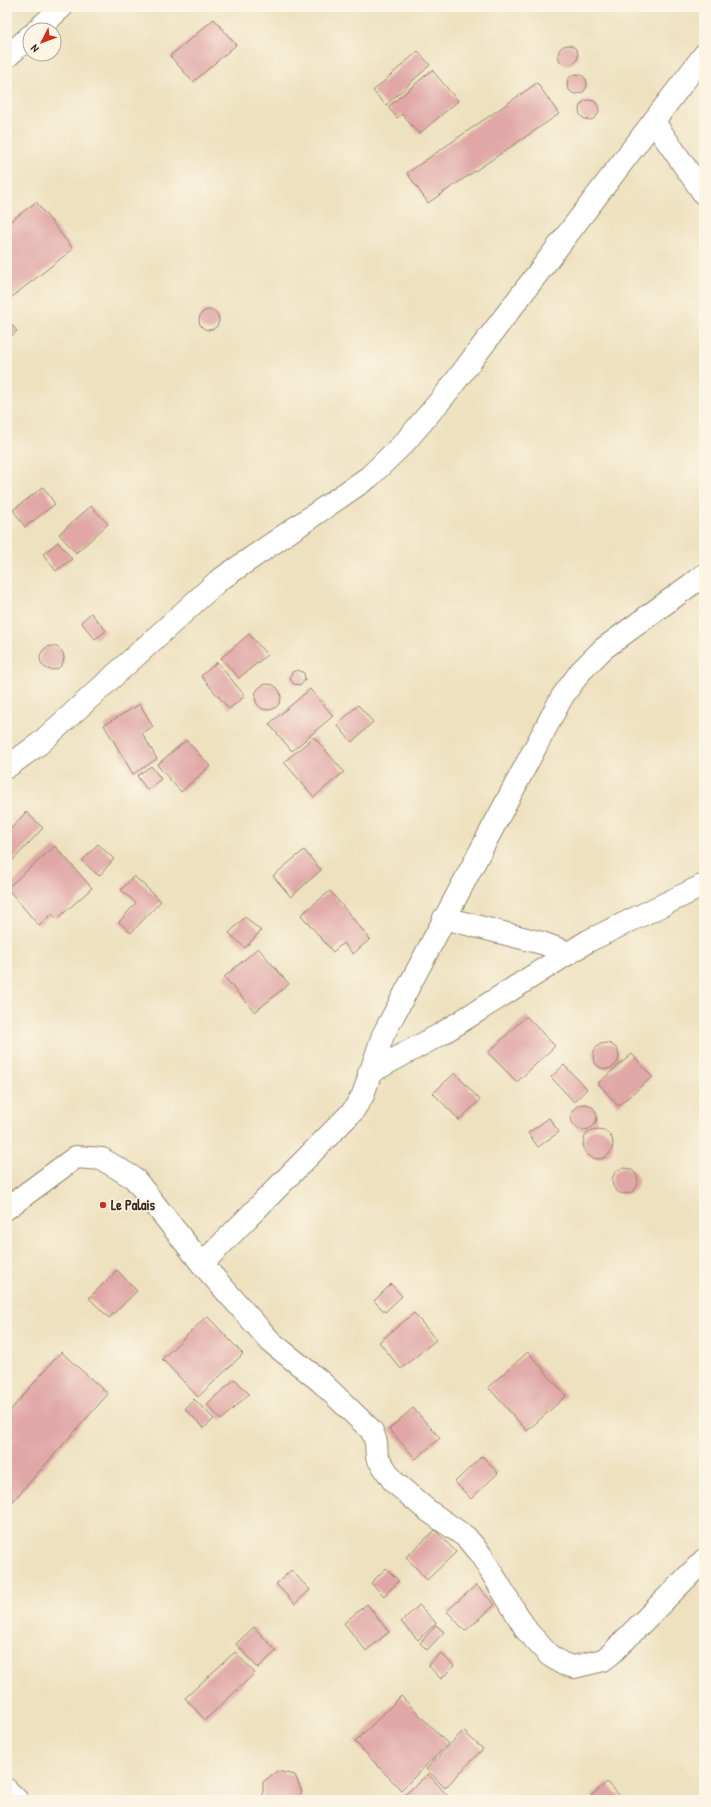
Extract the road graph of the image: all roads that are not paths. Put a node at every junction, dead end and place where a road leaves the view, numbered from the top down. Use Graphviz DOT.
graph roads {
  1 [pos="62,7"];
  2 [pos="46,22"];
  3 [pos="22,43"];
  4 [pos="704,55"];
  5 [pos="7,57"];
  6 [pos="654,122"];
  7 [pos="704,194"];
  8 [pos="704,575"];
  9 [pos="7,768"];
  10 [pos="704,886"];
  11 [pos="444,918"];
  12 [pos="569,953"];
  13 [pos="369,1073"];
  14 [pos="7,1208"];
  15 [pos="202,1264"];
  16 [pos="704,1560"];
  17 [pos="7,1790"];
  18 [pos="17,1800"];
  1 -- 2 [label="main road"];
  3 -- 5 [label="main road"];
  4 -- 6 [label="main road"];
  6 -- 7 [label="main road"];
  6 -- 9 [label="main road"];
  8 -- 11 [label="main road"];
  10 -- 12 [label="main road"];
  11 -- 12 [label="main road"];
  11 -- 13 [label="main road"];
  12 -- 13 [label="main road"];
  13 -- 15 [label="main road"];
  14 -- 15 [label="main road"];
  15 -- 16 [label="main road"];
  17 -- 18 [label="main road"];
}
